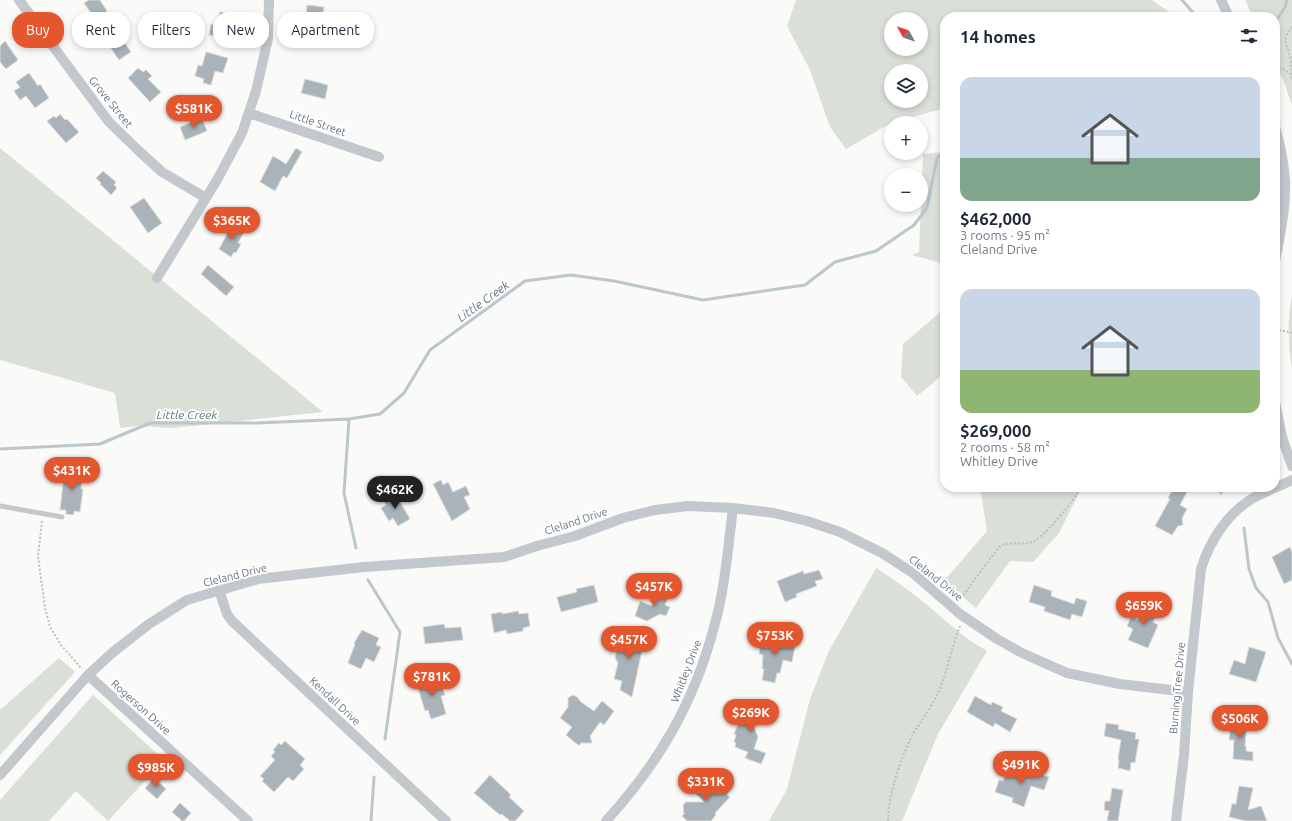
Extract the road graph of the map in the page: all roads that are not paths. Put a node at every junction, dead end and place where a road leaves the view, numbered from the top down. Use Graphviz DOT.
graph roads {
  1 [pos="20,0"];
  2 [pos="269,0"];
  3 [pos="249,113"];
  4 [pos="1280,151"];
  5 [pos="379,157"];
  6 [pos="206,198"];
  7 [pos="1280,233"];
  8 [pos="157,278"];
  9 [pos="1280,427"];
  10 [pos="1292,466"];
  11 [pos="1292,480"];
  12 [pos="1280,486"];
  13 [pos="1267,492"];
  14 [pos="0,506"];
  15 [pos="733,508"];
  16 [pos="62,517"];
  17 [pos="219,590"];
  18 [pos="88,675"];
  19 [pos="1188,692"];
  20 [pos="0,775"];
  21 [pos="248,821"];
  22 [pos="446,821"];
  23 [pos="606,821"];
  24 [pos="1176,821"];
  1 -- 6 [label="street, Grove Street"];
  2 -- 3 [label="street"];
  3 -- 5 [label="street, Little Street"];
  3 -- 6 [label="street"];
  4 -- 7 [label="street"];
  6 -- 8 [label="street"];
  9 -- 10 [label="street"];
  11 -- 12 [label="street, Burning Tree Drive"];
  13 -- 19 [label="street, Burning Tree Drive"];
  14 -- 16 [label="lane"];
  15 -- 17 [label="street, Cleland Drive"];
  15 -- 19 [label="street, Cleland Drive"];
  15 -- 23 [label="street, Whitley Drive"];
  17 -- 18 [label="street, Cleland Drive"];
  17 -- 22 [label="street, Kendall Drive"];
  18 -- 20 [label="street, Cleland Drive"];
  18 -- 21 [label="street, Rogerson Drive"];
  19 -- 24 [label="street, Burning Tree Drive"];
}
